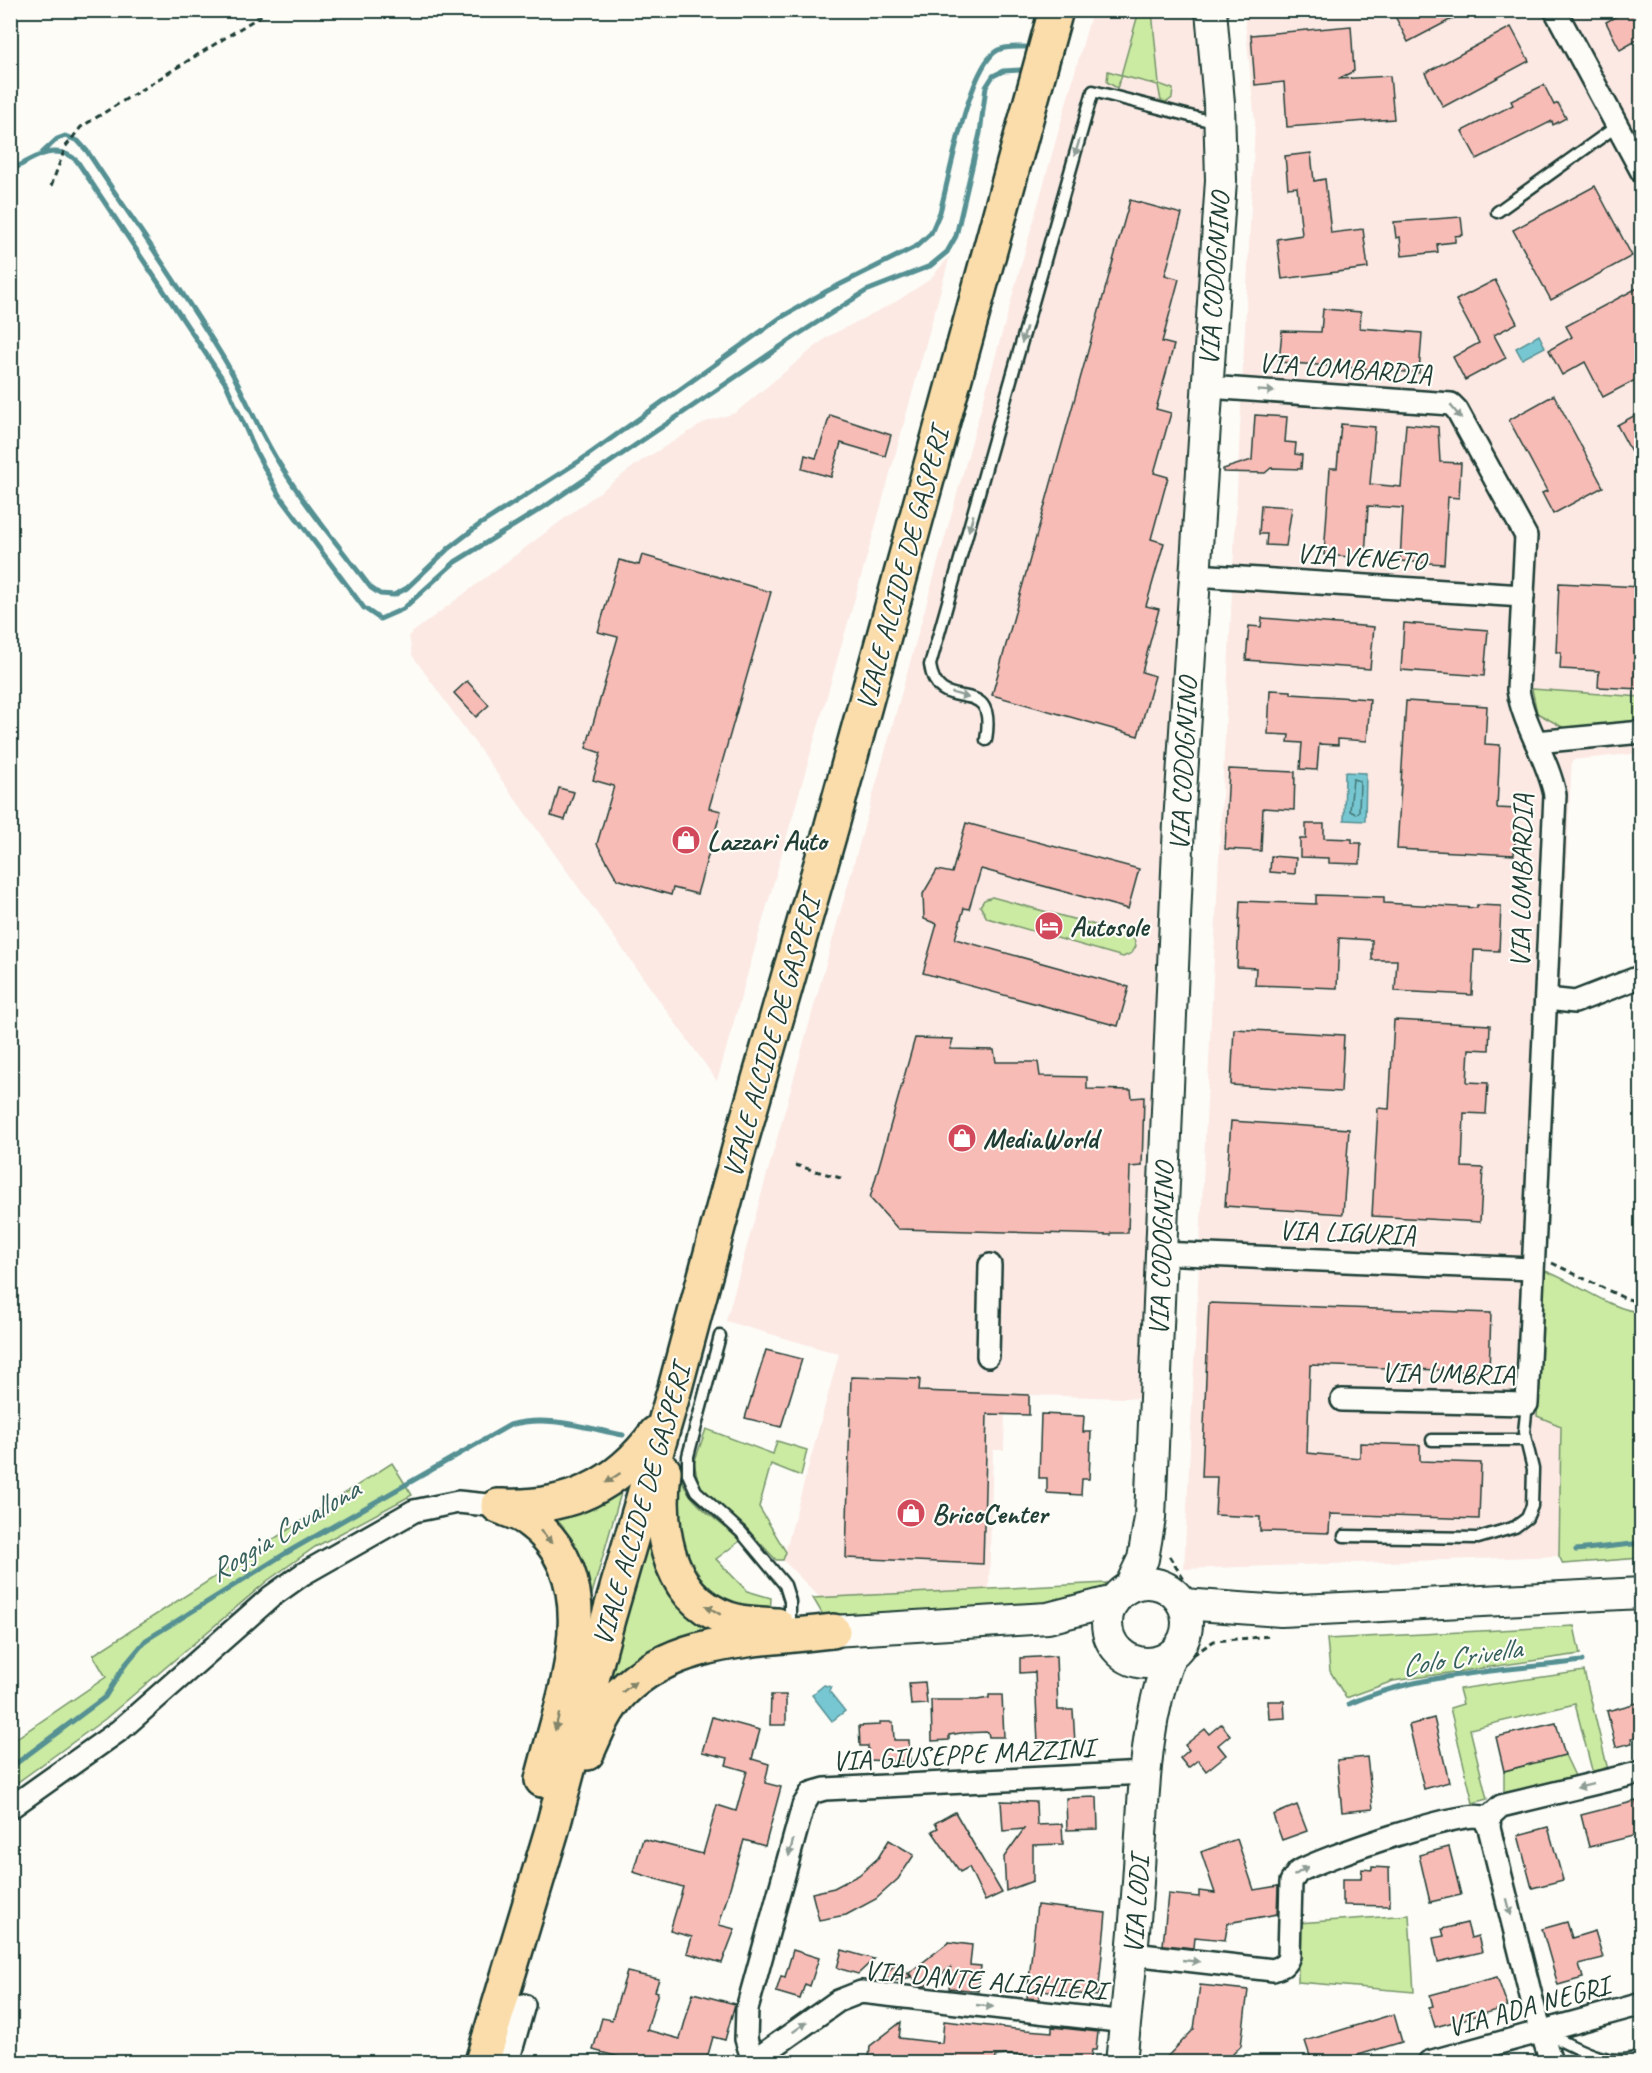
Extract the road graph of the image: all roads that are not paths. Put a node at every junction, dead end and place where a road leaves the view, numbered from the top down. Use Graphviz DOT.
graph roads {
  1 [pos="1056,10"];
  2 [pos="1211,10"];
  3 [pos="1555,10"];
  4 [pos="1220,123"];
  5 [pos="1617,126"];
  6 [pos="1641,172"];
  7 [pos="1497,212"];
  8 [pos="1208,387"];
  9 [pos="1195,575"];
  10 [pos="1523,597"];
  11 [pos="1641,732"];
  12 [pos="986,740"];
  13 [pos="1536,742"];
  14 [pos="1641,976"];
  15 [pos="1547,999"];
  16 [pos="1160,1253"];
  17 [pos="1532,1264"];
  18 [pos="990,1265"];
  19 [pos="720,1336"];
  20 [pos="988,1356"];
  21 [pos="675,1388"];
  22 [pos="1342,1400"];
  23 [pos="1527,1404"];
  24 [pos="666,1419"];
  25 [pos="1432,1440"];
  26 [pos="1526,1440"];
  27 [pos="498,1506"];
  28 [pos="1150,1518"];
  29 [pos="1344,1536"];
  30 [pos="1122,1593"];
  31 [pos="1641,1593"];
  32 [pos="1048,1618"];
  33 [pos="1192,1622"];
  34 [pos="833,1630"];
  35 [pos="790,1631"];
  36 [pos="1121,1651"];
  37 [pos="1146,1761"];
  38 [pos="1641,1772"];
  39 [pos="10,1808"];
  40 [pos="1489,1828"];
  41 [pos="548,1844"];
  42 [pos="1133,1954"];
  43 [pos="509,1966"];
  44 [pos="1641,2004"];
  45 [pos="524,2005"];
  46 [pos="1126,2022"];
  47 [pos="1541,2031"];
  48 [pos="1641,2056"];
  49 [pos="460,2062"];
  50 [pos="482,2062"];
  51 [pos="508,2062"];
  52 [pos="752,2062"];
  53 [pos="1121,2062"];
  54 [pos="1429,2062"];
  55 [pos="1551,2062"];
  1 -- 21 [label="main road, VIALE ALCIDE DE GASPERI"];
  2 -- 4 [label="street, VIA CODOGNINO"];
  3 -- 5 [label="street"];
  4 -- 8 [label="street, VIA CODOGNINO"];
  4 -- 12 [label="lane, one-way"];
  5 -- 6 [label="street"];
  5 -- 7 [label="lane"];
  8 -- 9 [label="street, VIA CODOGNINO"];
  8 -- 10 [label="street, VIA LOMBARDIA, one-way"];
  9 -- 10 [label="street, VIA VENETO"];
  9 -- 16 [label="street, VIA CODOGNINO"];
  10 -- 13 [label="street, VIA LOMBARDIA"];
  11 -- 13 [label="street"];
  13 -- 15 [label="street, VIA LOMBARDIA"];
  14 -- 15 [label="street"];
  15 -- 17 [label="street, VIA LOMBARDIA"];
  16 -- 17 [label="street, VIA LIGURIA"];
  16 -- 28 [label="street, VIA CODOGNINO"];
  17 -- 23 [label="street, VIA UMBRIA"];
  18 -- 20 [label="street"];
  19 -- 35 [label="lane"];
  21 -- 24 [label="main road, VIALE ALCIDE DE GASPERI"];
  35 -- 21 [label="main road, one-way"];
  22 -- 23 [label="street, VIA UMBRIA"];
  23 -- 26 [label="lane"];
  24 -- 27 [label="main road, one-way"];
  24 -- 41 [label="main road, VIALE ALCIDE DE GASPERI"];
  25 -- 26 [label="lane"];
  26 -- 29 [label="lane"];
  27 -- 39 [label="street"];
  27 -- 41 [label="main road, one-way"];
  28 -- 30 [label="street, VIA CODOGNINO"];
  28 -- 33 [label="street, VIA CODOGNINO"];
  30 -- 32 [label="street"];
  30 -- 33 [label="street"];
  30 -- 36 [label="street"];
  31 -- 33 [label="street"];
  32 -- 34 [label="street"];
  32 -- 36 [label="street"];
  33 -- 36 [label="street"];
  33 -- 37 [label="street, VIA LODI"];
  34 -- 35 [label="main road"];
  41 -- 35 [label="main road, one-way"];
  36 -- 37 [label="street, VIA LODI"];
  37 -- 42 [label="street, VIA LODI"];
  37 -- 52 [label="street, VIA GIUSEPPE MAZZINI, one-way"];
  38 -- 40 [label="street, one-way"];
  42 -- 40 [label="street, one-way"];
  40 -- 47 [label="street, one-way"];
  41 -- 43 [label="main road, VIALE ALCIDE DE GASPERI"];
  42 -- 46 [label="street, VIA LODI"];
  43 -- 49 [label="main road"];
  43 -- 50 [label="main road, VIALE ALCIDE DE GASPERI"];
  44 -- 47 [label="street, VIA ADA NEGRI"];
  45 -- 51 [label="street"];
  52 -- 46 [label="street, VIA DANTE ALIGHIERI, one-way"];
  46 -- 53 [label="street, VIA LODI"];
  47 -- 48 [label="lane"];
  47 -- 54 [label="street, VIA ADA NEGRI"];
  47 -- 55 [label="street"];
}
